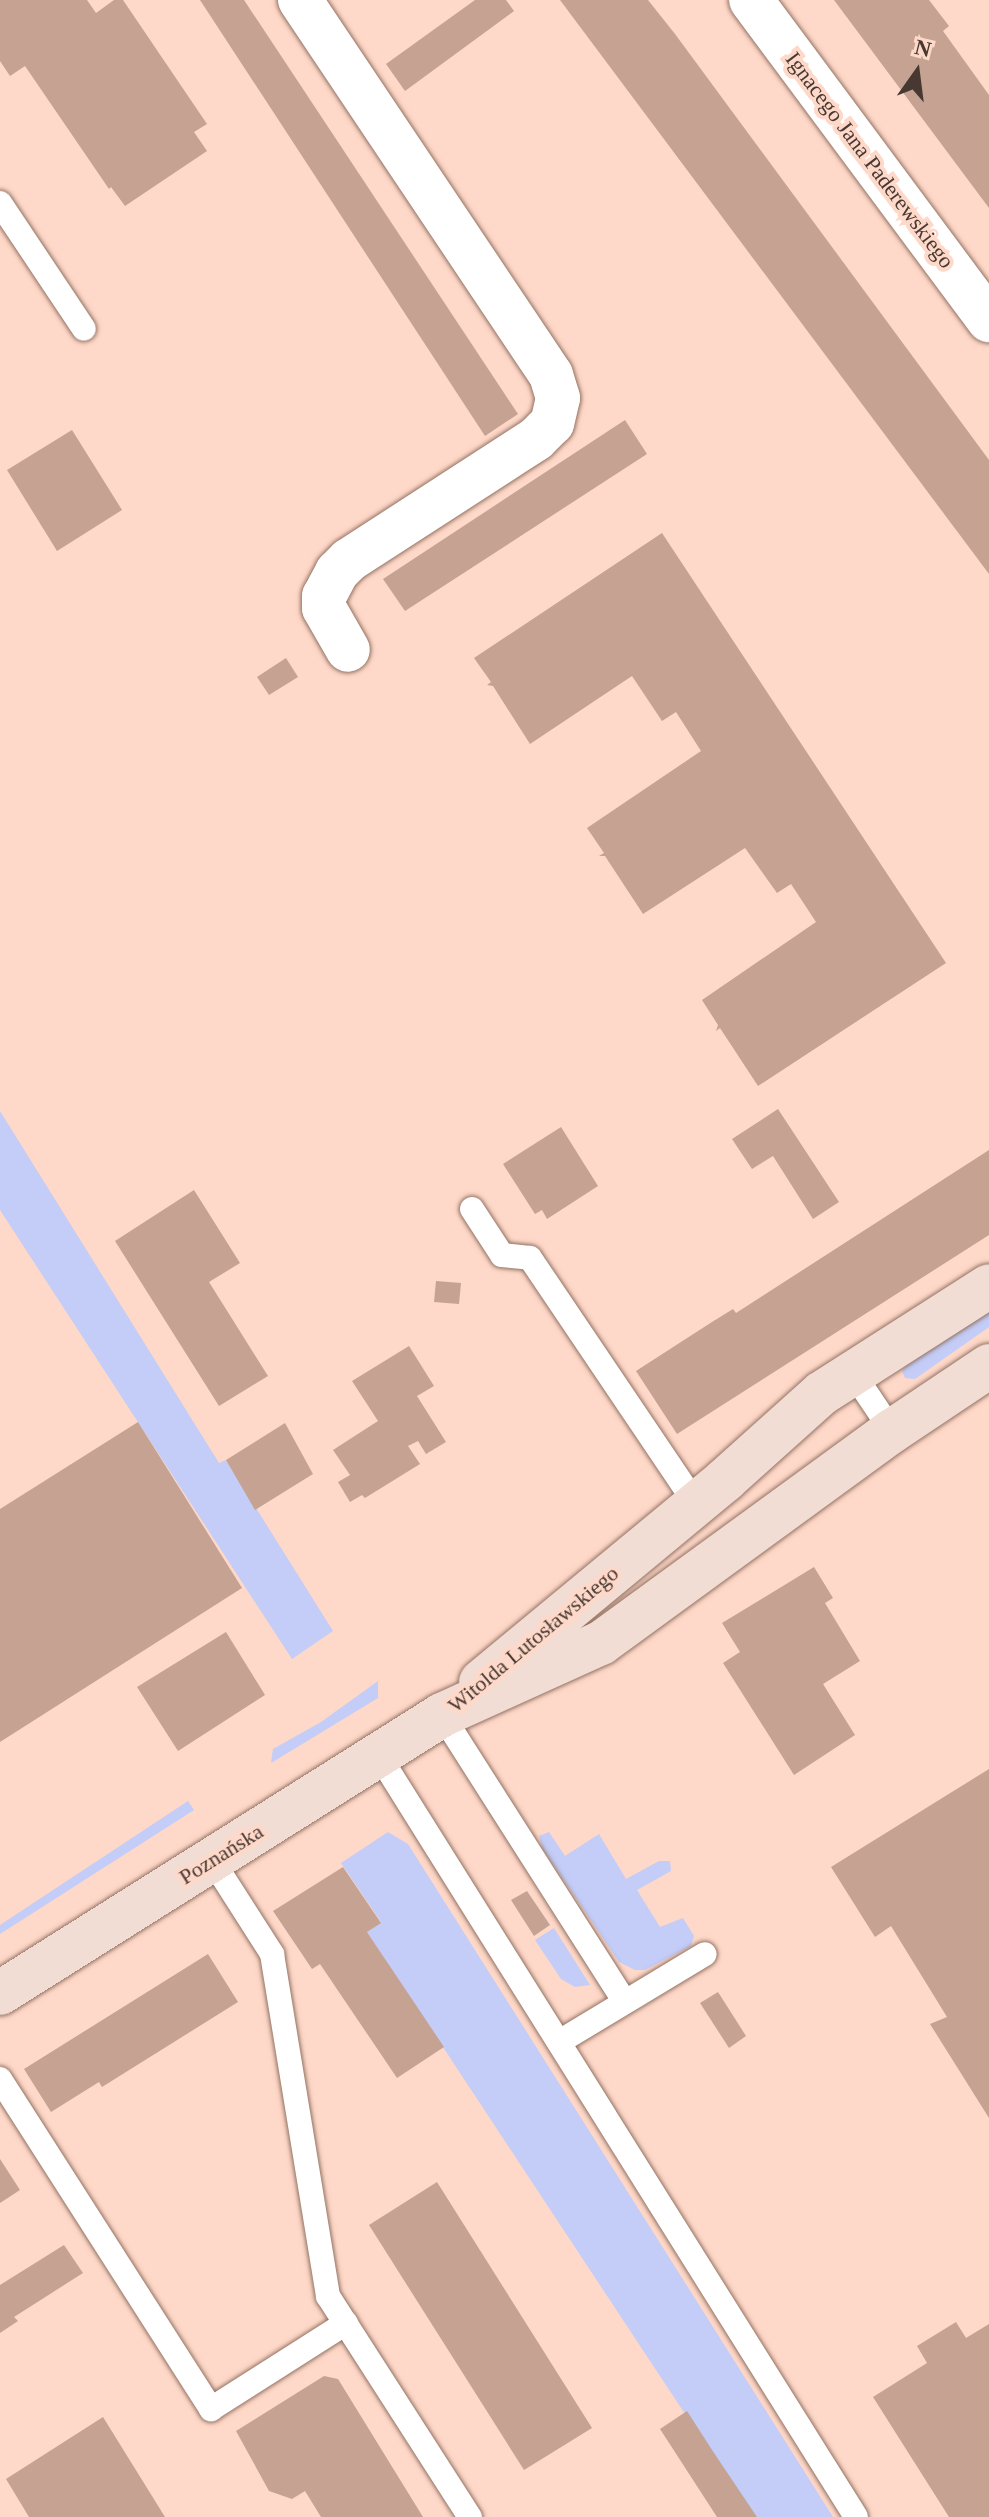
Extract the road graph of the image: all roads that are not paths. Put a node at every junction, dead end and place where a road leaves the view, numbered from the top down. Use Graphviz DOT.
graph roads {
  1 [pos="300,0"];
  2 [pos="751,0"];
  3 [pos="0,203"];
  4 [pos="989,320"];
  5 [pos="84,329"];
  6 [pos="348,650"];
  7 [pos="472,1209"];
  8 [pos="989,1286"];
  9 [pos="989,1366"];
  10 [pos="853,1373"];
  11 [pos="892,1431"];
  12 [pos="696,1504"];
  13 [pos="442,1715"];
  14 [pos="378,1754"];
  15 [pos="212,1860"];
  16 [pos="705,1954"];
  17 [pos="0,1993"];
  18 [pos="625,2002"];
  19 [pos="559,2042"];
  20 [pos="0,2079"];
  21 [pos="346,2323"];
  22 [pos="470,2517"];
  23 [pos="856,2517"];
  1 -- 6 [label="street"];
  2 -- 4 [label="street, Ignacego Jana Paderewskiego"];
  3 -- 5 [label="lane"];
  7 -- 12 [label="lane"];
  8 -- 10 [label="main road, Witolda Lutosławskiego"];
  9 -- 11 [label="main road, Witolda Lutosławskiego"];
  10 -- 11 [label="lane"];
  10 -- 12 [label="main road, Witolda Lutosławskiego"];
  11 -- 13 [label="main road, Witolda Lutosławskiego"];
  12 -- 13 [label="main road, Witolda Lutosławskiego"];
  13 -- 14 [label="main road, Poznańska"];
  13 -- 18 [label="lane"];
  14 -- 15 [label="main road, Poznańska"];
  14 -- 19 [label="lane"];
  15 -- 17 [label="main road, Poznańska"];
  15 -- 21 [label="lane"];
  16 -- 18 [label="lane"];
  18 -- 19 [label="lane"];
  19 -- 23 [label="lane"];
  20 -- 21 [label="lane"];
  21 -- 22 [label="lane"];
}
